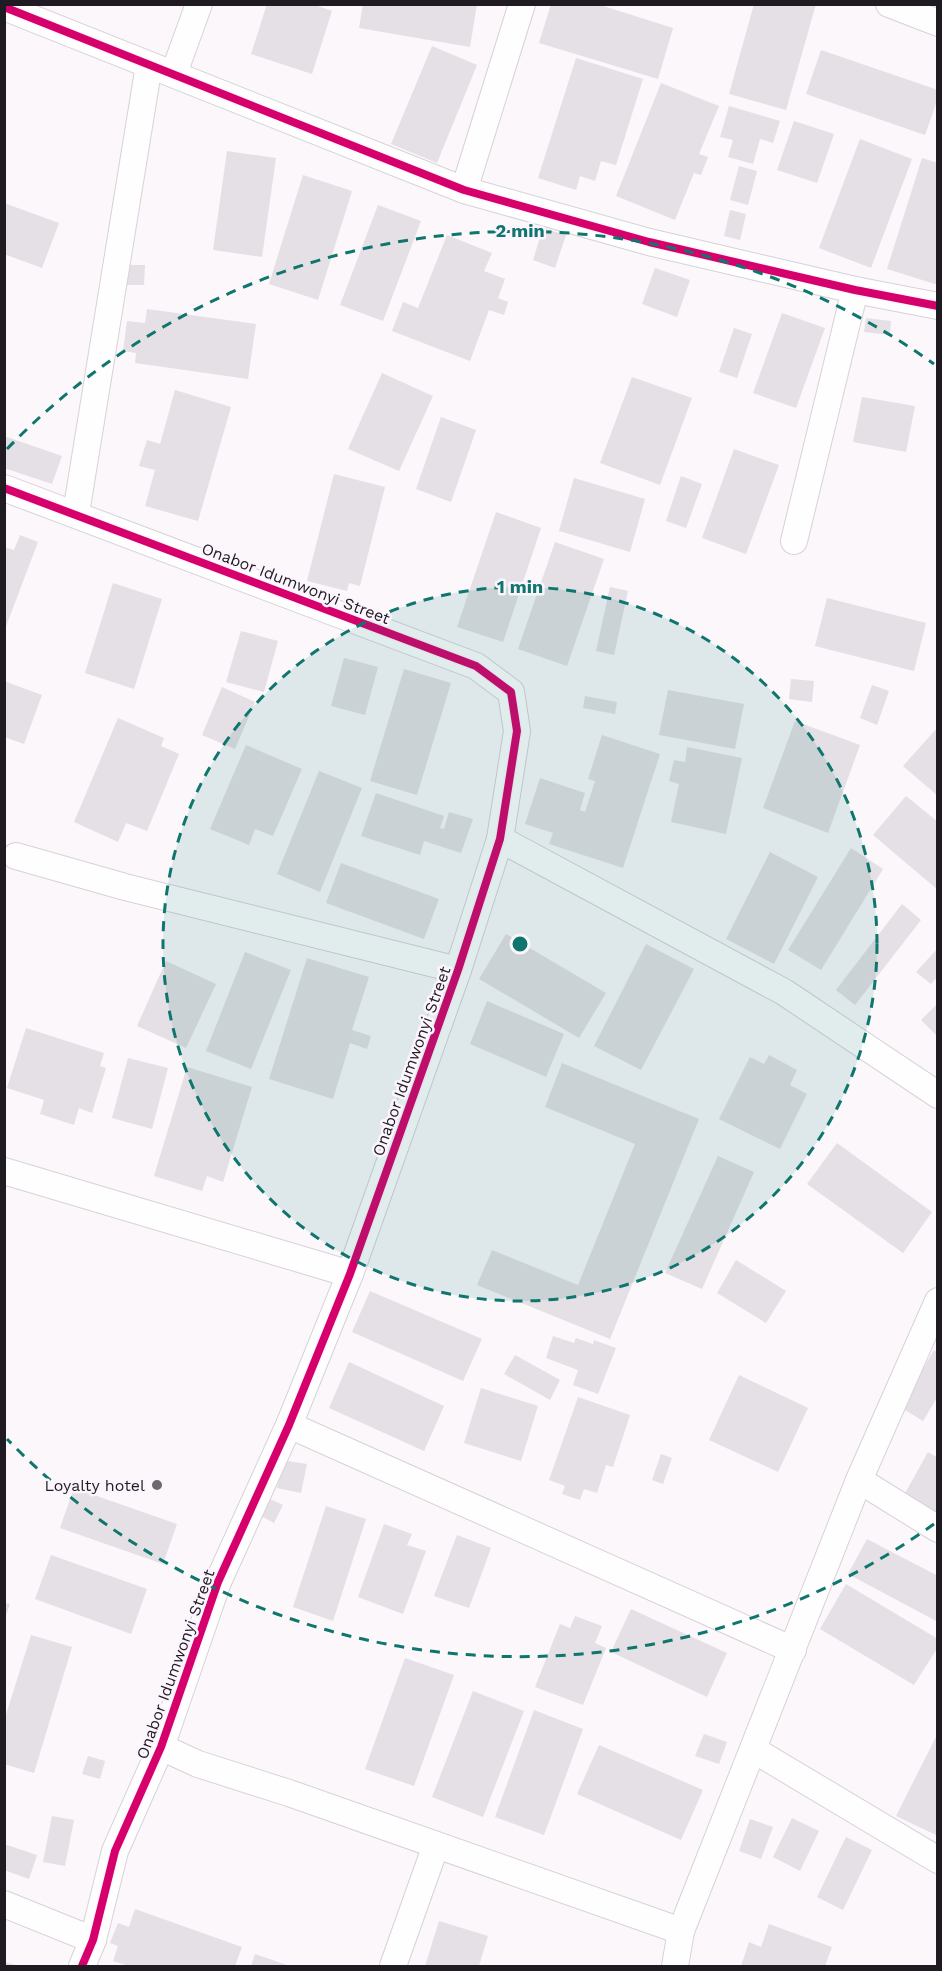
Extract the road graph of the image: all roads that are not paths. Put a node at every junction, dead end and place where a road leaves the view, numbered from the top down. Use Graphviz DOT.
graph roads {
  1 [pos="199,4"];
  2 [pos="522,4"];
  3 [pos="889,4"];
  4 [pos="4,7"];
  5 [pos="938,23"];
  6 [pos="148,65"];
  7 [pos="174,73"];
  8 [pos="464,190"];
  9 [pos="855,290"];
  10 [pos="938,306"];
  11 [pos="4,488"];
  12 [pos="76,513"];
  13 [pos="794,541"];
  14 [pos="500,840"];
  15 [pos="16,856"];
  16 [pos="458,970"];
  17 [pos="938,1095"];
  18 [pos="4,1171"];
  19 [pos="350,1274"];
  20 [pos="938,1302"];
  21 [pos="289,1425"];
  22 [pos="860,1480"];
  23 [pos="938,1529"];
  24 [pos="793,1650"];
  25 [pos="161,1747"];
  26 [pos="754,1750"];
  27 [pos="436,1845"];
  28 [pos="938,1860"];
  29 [pos="4,1904"];
  30 [pos="681,1931"];
  31 [pos="93,1940"];
  32 [pos="82,1966"];
  33 [pos="393,1966"];
  34 [pos="675,1966"];
  1 -- 7 [label="street"];
  2 -- 8 [label="street"];
  3 -- 5 [label="street"];
  4 -- 6 [label="street"];
  6 -- 7 [label="street"];
  6 -- 12 [label="street"];
  7 -- 8 [label="street"];
  8 -- 9 [label="street"];
  9 -- 10 [label="street"];
  9 -- 13 [label="street"];
  11 -- 12 [label="street, Onabor Idumwonyi Street"];
  12 -- 14 [label="street, Onabor Idumwonyi Street"];
  14 -- 16 [label="street, Onabor Idumwonyi Street"];
  14 -- 17 [label="street"];
  15 -- 16 [label="street"];
  16 -- 19 [label="street, Onabor Idumwonyi Street"];
  18 -- 19 [label="street"];
  19 -- 21 [label="street, Onabor Idumwonyi Street"];
  20 -- 22 [label="street"];
  21 -- 24 [label="street"];
  21 -- 25 [label="street, Onabor Idumwonyi Street"];
  22 -- 23 [label="street"];
  22 -- 24 [label="street"];
  24 -- 26 [label="street"];
  25 -- 27 [label="street"];
  25 -- 31 [label="street, Onabor Idumwonyi Street"];
  26 -- 28 [label="street"];
  26 -- 30 [label="street"];
  27 -- 30 [label="street"];
  27 -- 33 [label="street"];
  29 -- 31 [label="street"];
  30 -- 34 [label="street"];
  31 -- 32 [label="street, Onabor Idumwonyi Street"];
}
